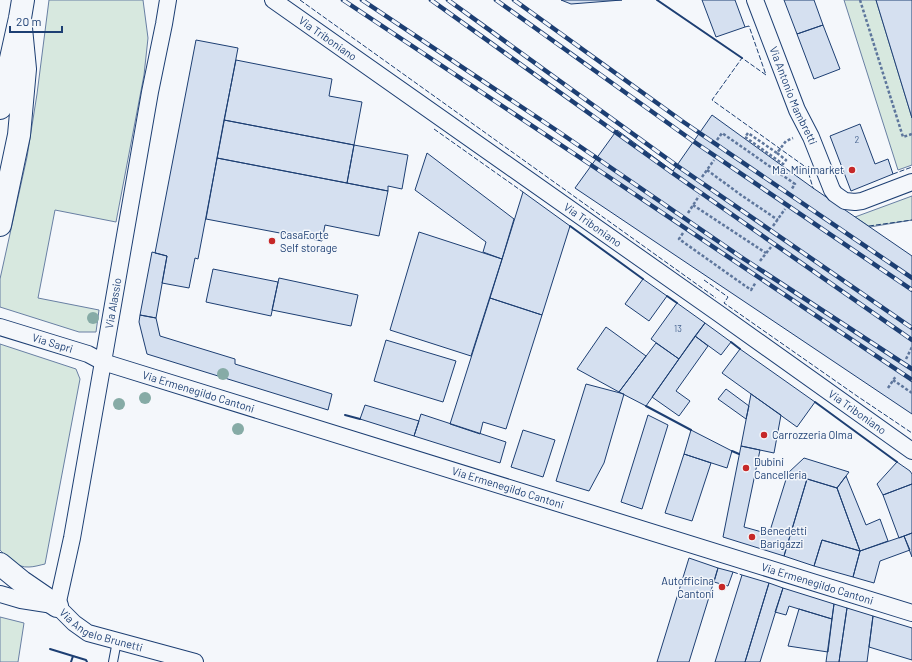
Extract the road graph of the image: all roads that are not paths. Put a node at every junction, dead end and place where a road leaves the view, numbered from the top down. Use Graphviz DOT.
graph roads {
  1 [pos="168,0"];
  2 [pos="273,0"];
  3 [pos="755,0"];
  4 [pos="21,9"];
  5 [pos="0,108"];
  6 [pos="912,182"];
  7 [pos="0,225"];
  8 [pos="0,327"];
  9 [pos="103,362"];
  10 [pos="912,451"];
  11 [pos="0,564"];
  12 [pos="0,594"];
  13 [pos="57,606"];
  14 [pos="912,613"];
  15 [pos="117,641"];
  16 [pos="113,662"];
  17 [pos="195,662"];
  1 -- 9 [label="street, Via Alassio"];
  2 -- 10 [label="street, Via Triboniano"];
  3 -- 6 [label="street, Via Antonio Mambretti"];
  4 -- 5 [label="highway"];
  4 -- 7 [label="highway"];
  8 -- 9 [label="street, Via Sapri"];
  9 -- 13 [label="street, Via Alassio"];
  9 -- 14 [label="street, Via Ermenegildo Cantoni"];
  11 -- 13 [label="highway"];
  12 -- 13 [label="street"];
  13 -- 15 [label="street, Via Angelo Brunetti"];
  15 -- 16 [label="lane"];
  15 -- 17 [label="street, Via Angelo Brunetti"];
}
